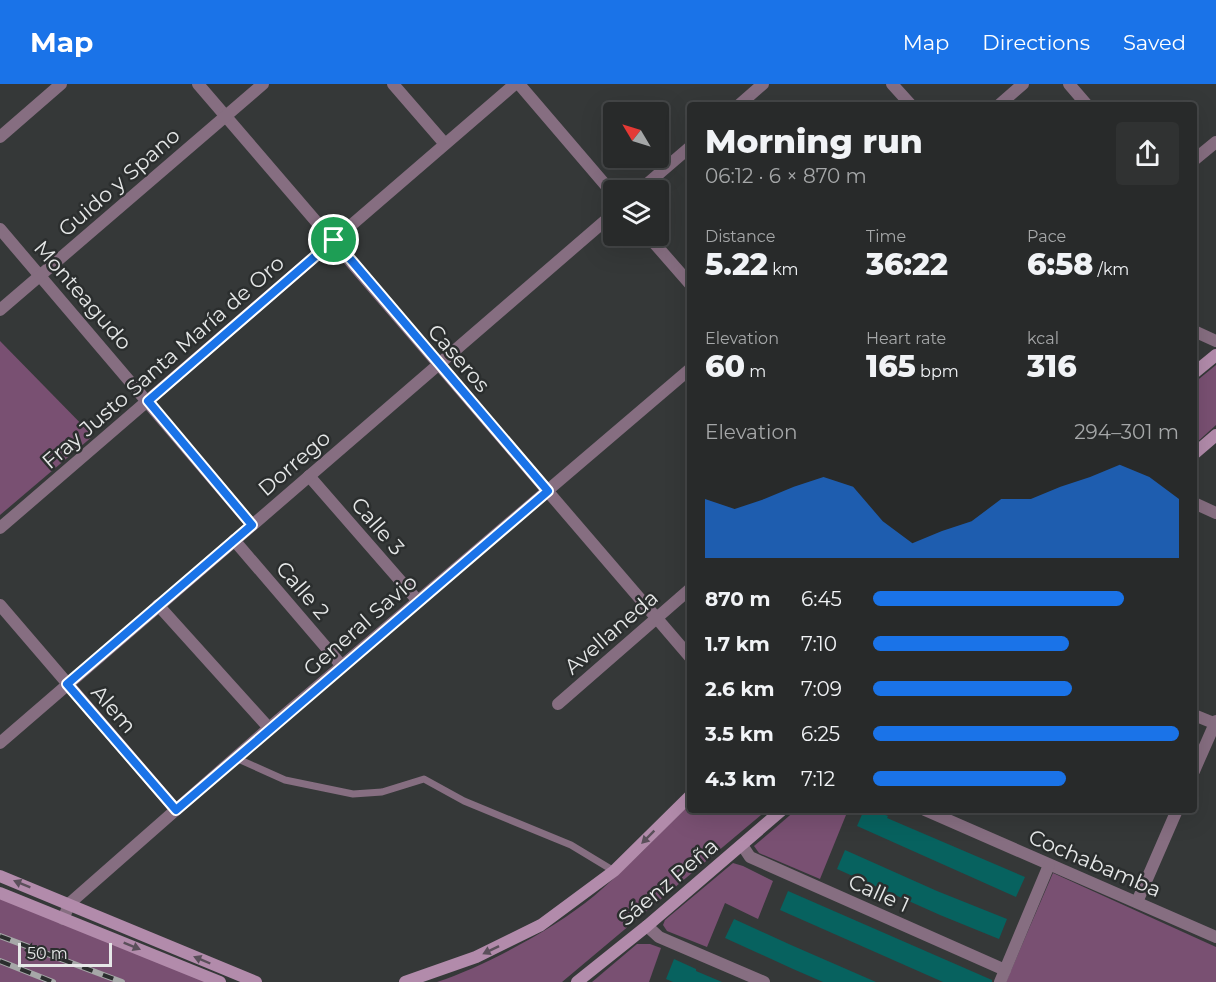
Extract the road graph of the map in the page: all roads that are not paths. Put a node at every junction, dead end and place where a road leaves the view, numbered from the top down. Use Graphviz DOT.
graph roads {
  1 [pos="61,84"];
  2 [pos="198,84"];
  3 [pos="263,84"];
  4 [pos="393,84"];
  5 [pos="515,84"];
  6 [pos="519,84"];
  7 [pos="763,84"];
  8 [pos="892,84"];
  9 [pos="1023,84"];
  10 [pos="1069,84"];
  11 [pos="742,102"];
  12 [pos="907,102"];
  13 [pos="1002,102"];
  14 [pos="1085,102"];
  15 [pos="226,116"];
  16 [pos="0,137"];
  17 [pos="1216,142"];
  18 [pos="445,144"];
  19 [pos="687,150"];
  20 [pos="1197,158"];
  21 [pos="652,180"];
  22 [pos="603,182"];
  23 [pos="603,222"];
  24 [pos="0,229"];
  25 [pos="334,240"];
  26 [pos="657,246"];
  27 [pos="41,275"];
  28 [pos="687,281"];
  29 [pos="0,310"];
  30 [pos="1197,332"];
  31 [pos="1216,341"];
  32 [pos="1216,355"];
  33 [pos="438,364"];
  34 [pos="1197,371"];
  35 [pos="687,372"];
  36 [pos="148,401"];
  37 [pos="1216,435"];
  38 [pos="1197,451"];
  39 [pos="309,476"];
  40 [pos="548,491"];
  41 [pos="1197,504"];
  42 [pos="1216,513"];
  43 [pos="252,525"];
  44 [pos="0,528"];
  45 [pos="234,540"];
  46 [pos="687,592"];
  47 [pos="418,601"];
  48 [pos="0,605"];
  49 [pos="158,605"];
  50 [pos="657,618"];
  51 [pos="687,653"];
  52 [pos="342,666"];
  53 [pos="67,684"];
  54 [pos="558,704"];
  55 [pos="1197,716"];
  56 [pos="1216,722"];
  57 [pos="269,728"];
  58 [pos="0,743"];
  59 [pos="236,758"];
  60 [pos="1197,764"];
  61 [pos="687,799"];
  62 [pos="176,810"];
  63 [pos="779,813"];
  64 [pos="932,813"];
  65 [pos="1176,813"];
  66 [pos="742,845"];
  67 [pos="1049,865"];
  68 [pos="614,871"];
  69 [pos="0,876"];
  70 [pos="0,893"];
  71 [pos="1137,902"];
  72 [pos="70,903"];
  73 [pos="63,919"];
  74 [pos="647,926"];
  75 [pos="1216,937"];
  76 [pos="1005,970"];
  77 [pos="238,979"];
  78 [pos="220,982"];
  79 [pos="256,982"];
  80 [pos="405,982"];
  81 [pos="577,982"];
  82 [pos="764,982"];
  83 [pos="1000,982"];
  1 -- 16 [label="street"];
  2 -- 15 [label="street, Caseros"];
  3 -- 15 [label="street, Guido y Spano"];
  4 -- 18 [label="street"];
  5 -- 18 [label="street, Fray Justo Santa María de Oro"];
  6 -- 22 [label="street"];
  7 -- 11 [label="street"];
  8 -- 12 [label="street"];
  9 -- 13 [label="street"];
  10 -- 14 [label="street"];
  15 -- 25 [label="street, Caseros"];
  15 -- 27 [label="street, Guido y Spano"];
  17 -- 20 [label="street"];
  18 -- 25 [label="street, Fray Justo Santa María de Oro"];
  19 -- 21 [label="street"];
  23 -- 33 [label="street, Dorrego"];
  24 -- 27 [label="street, Monteagudo"];
  25 -- 33 [label="street, Caseros"];
  25 -- 36 [label="street, Fray Justo Santa María de Oro"];
  26 -- 28 [label="street"];
  27 -- 29 [label="street, Guido y Spano"];
  27 -- 36 [label="street, Monteagudo"];
  30 -- 31 [label="street"];
  32 -- 34 [label="street"];
  33 -- 39 [label="street, Dorrego"];
  33 -- 40 [label="street, Caseros"];
  35 -- 40 [label="street, General Savio"];
  36 -- 43 [label="street, Monteagudo"];
  36 -- 44 [label="street, Fray Justo Santa María de Oro"];
  37 -- 38 [label="street"];
  39 -- 43 [label="street, Dorrego"];
  39 -- 47 [label="street, Calle 3"];
  40 -- 47 [label="street, General Savio"];
  40 -- 50 [label="street, Caseros"];
  41 -- 42 [label="street"];
  43 -- 45 [label="street, Dorrego"];
  45 -- 49 [label="street, Dorrego"];
  45 -- 52 [label="street, Calle 2"];
  46 -- 50 [label="street, Avellaneda"];
  47 -- 52 [label="street, General Savio"];
  48 -- 53 [label="street, Alem"];
  49 -- 53 [label="street, Dorrego"];
  49 -- 57 [label="street"];
  50 -- 51 [label="street, Caseros"];
  50 -- 54 [label="street, Avellaneda"];
  52 -- 57 [label="street, General Savio"];
  53 -- 58 [label="street, Dorrego"];
  53 -- 62 [label="street, Alem"];
  55 -- 56 [label="street"];
  56 -- 60 [label="street"];
  57 -- 59 [label="street, General Savio"];
  59 -- 62 [label="street, General Savio"];
  59 -- 68 [label="lane"];
  61 -- 68 [label="street, one-way"];
  62 -- 72 [label="street, General Savio"];
  63 -- 66 [label="street, Sáenz Peña"];
  64 -- 67 [label="street, Cochabamba"];
  65 -- 71 [label="street"];
  66 -- 74 [label="street, Sáenz Peña"];
  66 -- 76 [label="street, Calle 1"];
  67 -- 71 [label="street, Cochabamba"];
  67 -- 76 [label="street"];
  68 -- 80 [label="street, one-way"];
  72 -- 69 [label="street, one-way"];
  70 -- 73 [label="street"];
  71 -- 75 [label="street, Cochabamba"];
  72 -- 73 [label="street, General Savio"];
  77 -- 72 [label="street, one-way"];
  73 -- 78 [label="street, one-way"];
  74 -- 81 [label="street, Sáenz Peña"];
  74 -- 82 [label="street"];
  76 -- 83 [label="street"];
  77 -- 79 [label="street"];
}
